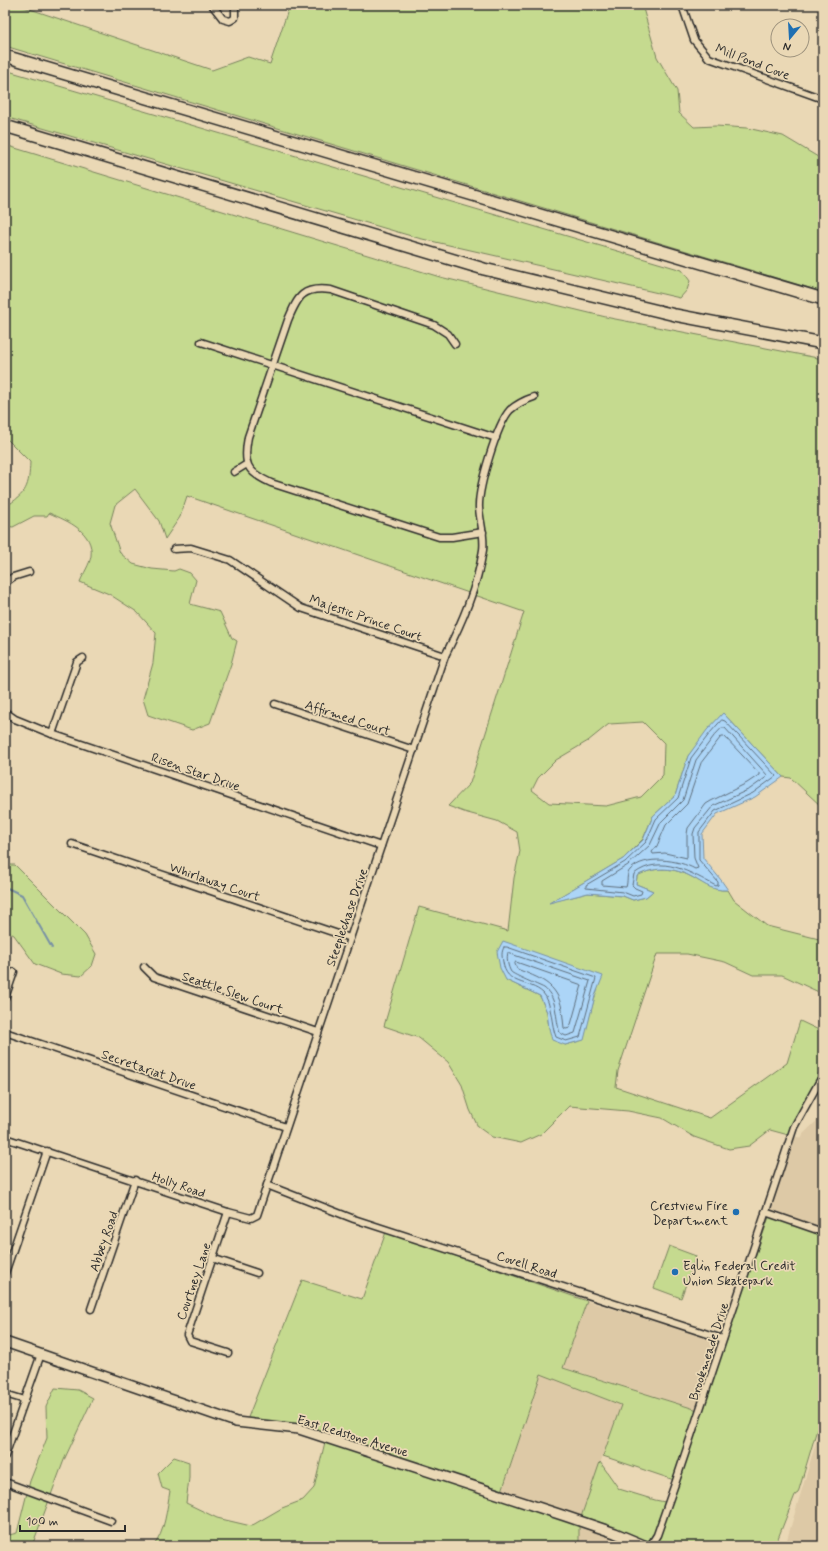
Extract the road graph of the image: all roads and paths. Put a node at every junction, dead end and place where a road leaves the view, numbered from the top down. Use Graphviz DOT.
graph roads {
  1 [pos="212,5"];
  2 [pos="235,5"];
  3 [pos="682,5"];
  4 [pos="5,56"];
  5 [pos="823,99"];
  6 [pos="5,126"];
  7 [pos="823,300"];
  8 [pos="201,342"];
  9 [pos="823,343"];
  10 [pos="455,344"];
  11 [pos="273,364"];
  12 [pos="534,397"];
  13 [pos="496,438"];
  14 [pos="247,464"];
  15 [pos="234,472"];
  16 [pos="483,532"];
  17 [pos="174,549"];
  18 [pos="29,572"];
  19 [pos="5,583"];
  20 [pos="446,656"];
  21 [pos="83,658"];
  22 [pos="275,704"];
  23 [pos="5,712"];
  24 [pos="52,734"];
  25 [pos="414,750"];
  26 [pos="72,844"];
  27 [pos="381,846"];
  28 [pos="350,938"];
  29 [pos="144,967"];
  30 [pos="14,972"];
  31 [pos="5,998"];
  32 [pos="5,1032"];
  33 [pos="318,1032"];
  34 [pos="823,1075"];
  35 [pos="286,1127"];
  36 [pos="5,1138"];
  37 [pos="47,1151"];
  38 [pos="135,1180"];
  39 [pos="267,1185"];
  40 [pos="228,1212"];
  41 [pos="765,1212"];
  42 [pos="823,1232"];
  43 [pos="212,1258"];
  44 [pos="5,1273"];
  45 [pos="257,1273"];
  46 [pos="91,1309"];
  47 [pos="723,1339"];
  48 [pos="5,1342"];
  49 [pos="228,1353"];
  50 [pos="41,1354"];
  51 [pos="5,1394"];
  52 [pos="24,1400"];
  53 [pos="5,1456"];
  54 [pos="5,1482"];
  55 [pos="111,1520"];
  56 [pos="646,1546"];
  57 [pos="650,1546"];
  1 -- 2 [label="street"];
  3 -- 5 [label="street, Mill Pond Cove"];
  4 -- 7 [label="highway"];
  6 -- 9 [label="highway"];
  8 -- 11 [label="street"];
  10 -- 11 [label="street"];
  11 -- 13 [label="street"];
  11 -- 14 [label="street"];
  12 -- 13 [label="street, Steeplechase Drive"];
  13 -- 16 [label="street, Steeplechase Drive"];
  14 -- 15 [label="street"];
  14 -- 16 [label="street"];
  16 -- 20 [label="street, Steeplechase Drive"];
  17 -- 20 [label="street, Majestic Prince Court"];
  18 -- 19 [label="street"];
  20 -- 25 [label="street, Steeplechase Drive"];
  21 -- 24 [label="street"];
  22 -- 25 [label="street, Affirmed Court"];
  23 -- 24 [label="street, Risen Star Drive"];
  24 -- 27 [label="street, Risen Star Drive"];
  25 -- 27 [label="street, Steeplechase Drive"];
  26 -- 28 [label="street, Whirlaway Court"];
  27 -- 28 [label="street, Steeplechase Drive"];
  28 -- 33 [label="street, Steeplechase Drive"];
  29 -- 33 [label="street, Seattle Slew Court"];
  30 -- 31 [label="street"];
  32 -- 35 [label="street, Secretariat Drive"];
  33 -- 35 [label="street, Steeplechase Drive"];
  34 -- 41 [label="street, Brookmeade Drive"];
  35 -- 39 [label="street, Steeplechase Drive"];
  36 -- 37 [label="street, Holly Road"];
  37 -- 38 [label="street, Holly Road"];
  37 -- 44 [label="street"];
  38 -- 40 [label="street, Holly Road"];
  38 -- 46 [label="street, Abbey Road"];
  39 -- 40 [label="street, Holly Road"];
  39 -- 47 [label="street, Covell Road"];
  40 -- 43 [label="street, Courtney Lane"];
  41 -- 42 [label="street"];
  41 -- 47 [label="street, Brookmeade Drive"];
  43 -- 45 [label="street"];
  43 -- 49 [label="street, Courtney Lane"];
  47 -- 57 [label="street, Brookmeade Drive"];
  48 -- 50 [label="street, East Redstone Avenue"];
  50 -- 52 [label="street"];
  50 -- 56 [label="street, East Redstone Avenue"];
  51 -- 52 [label="street"];
  52 -- 53 [label="street"];
  54 -- 55 [label="street"];
}
